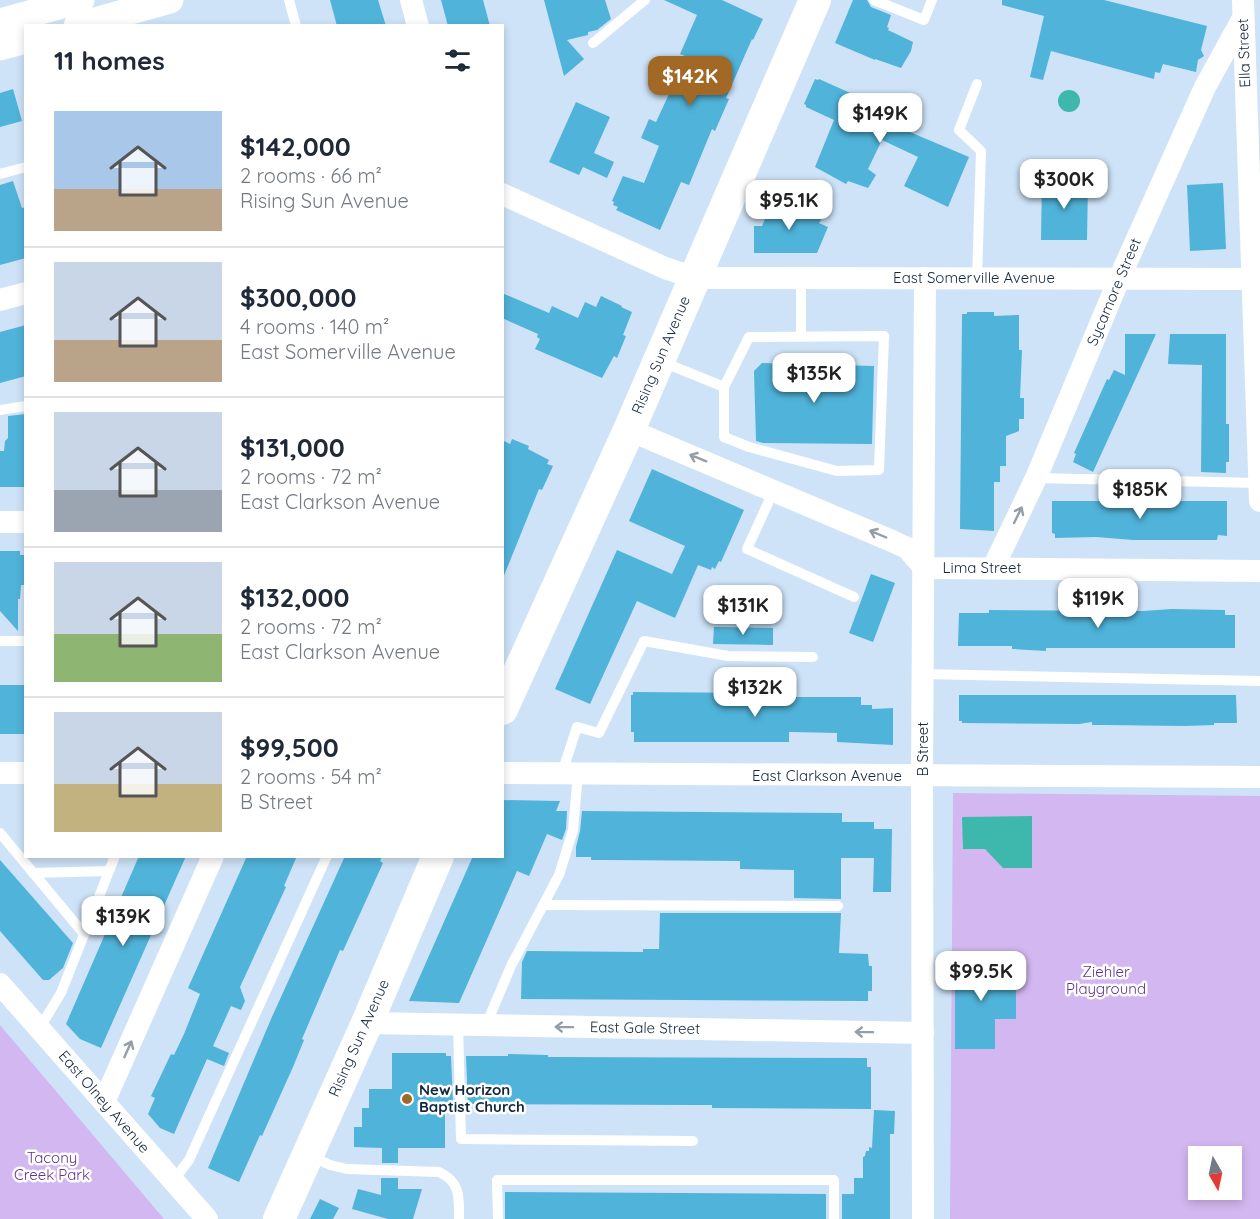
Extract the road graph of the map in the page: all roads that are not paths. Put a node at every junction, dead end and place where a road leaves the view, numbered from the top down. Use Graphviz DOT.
graph roads {
  1 [pos="81,0"];
  2 [pos="170,0"];
  3 [pos="289,0"];
  4 [pos="411,0"];
  5 [pos="645,0"];
  6 [pos="874,0"];
  7 [pos="932,0"];
  8 [pos="813,1"];
  9 [pos="1243,9"];
  10 [pos="0,22"];
  11 [pos="84,24"];
  12 [pos="295,24"];
  13 [pos="417,24"];
  14 [pos="24,41"];
  15 [pos="593,43"];
  16 [pos="0,47"];
  17 [pos="977,84"];
  18 [pos="24,168"];
  19 [pos="0,174"];
  20 [pos="504,195"];
  21 [pos="695,278"];
  22 [pos="801,278"];
  23 [pos="925,278"];
  24 [pos="977,278"];
  25 [pos="1119,279"];
  26 [pos="1252,279"];
  27 [pos="24,294"];
  28 [pos="0,300"];
  29 [pos="801,336"];
  30 [pos="1257,348"];
  31 [pos="658,361"];
  32 [pos="724,387"];
  33 [pos="24,406"];
  34 [pos="0,410"];
  35 [pos="629,430"];
  36 [pos="1036,478"];
  37 [pos="1259,483"];
  38 [pos="774,490"];
  39 [pos="1260,501"];
  40 [pos="0,522"];
  41 [pos="24,522"];
  42 [pos="924,568"];
  43 [pos="993,568"];
  44 [pos="1260,571"];
  45 [pos="854,597"];
  46 [pos="0,641"];
  47 [pos="24,641"];
  48 [pos="813,657"];
  49 [pos="923,674"];
  50 [pos="1260,681"];
  51 [pos="504,704"];
  52 [pos="0,773"];
  53 [pos="24,773"];
  54 [pos="504,773"];
  55 [pos="570,773"];
  56 [pos="922,776"];
  57 [pos="1260,777"];
  58 [pos="0,833"];
  59 [pos="114,858"];
  60 [pos="212,858"];
  61 [pos="326,858"];
  62 [pos="437,858"];
  63 [pos="109,871"];
  64 [pos="33,873"];
  65 [pos="544,905"];
  66 [pos="838,906"];
  67 [pos="84,934"];
  68 [pos="0,984"];
  69 [pos="367,1023"];
  70 [pos="458,1025"];
  71 [pos="486,1025"];
  72 [pos="39,1029"];
  73 [pos="923,1033"];
  74 [pos="104,1102"];
  75 [pos="693,1142"];
  76 [pos="308,1154"];
  77 [pos="173,1181"];
  78 [pos="207,1219"];
  79 [pos="279,1219"];
  80 [pos="459,1219"];
  81 [pos="498,1219"];
  82 [pos="834,1219"];
  83 [pos="923,1219"];
  1 -- 10 [label="street"];
  2 -- 11 [label="street"];
  3 -- 12 [label="lane"];
  4 -- 13 [label="street"];
  5 -- 15 [label="lane"];
  6 -- 7 [label="lane"];
  8 -- 21 [label="main road, Rising Sun Avenue"];
  9 -- 25 [label="street, Sycamore Street"];
  9 -- 26 [label="street, Ella Street"];
  14 -- 16 [label="street"];
  17 -- 24 [label="lane"];
  18 -- 19 [label="lane"];
  20 -- 21 [label="street, East Somerville Avenue"];
  21 -- 22 [label="street, East Somerville Avenue"];
  21 -- 31 [label="main road, Rising Sun Avenue"];
  22 -- 23 [label="street, East Somerville Avenue"];
  22 -- 29 [label="lane"];
  23 -- 24 [label="street, East Somerville Avenue"];
  23 -- 42 [label="street, B Street"];
  24 -- 25 [label="street, East Somerville Avenue"];
  25 -- 26 [label="street, East Somerville Avenue"];
  25 -- 36 [label="street, Sycamore Street"];
  26 -- 30 [label="street, Ella Street"];
  27 -- 28 [label="street"];
  29 -- 32 [label="lane"];
  29 -- 32 [label="lane"];
  30 -- 37 [label="street, Ella Street"];
  31 -- 32 [label="lane"];
  31 -- 35 [label="main road, Rising Sun Avenue"];
  33 -- 34 [label="lane"];
  38 -- 35 [label="street, Lima Street, one-way"];
  35 -- 51 [label="main road, Rising Sun Avenue"];
  36 -- 37 [label="lane"];
  43 -- 36 [label="street, Sycamore Street, one-way"];
  37 -- 39 [label="street, Ella Street"];
  42 -- 38 [label="street, Lima Street, one-way"];
  38 -- 45 [label="lane"];
  40 -- 41 [label="street"];
  42 -- 43 [label="street, Lima Street"];
  42 -- 49 [label="street, B Street"];
  43 -- 44 [label="street, Lima Street"];
  46 -- 47 [label="lane"];
  48 -- 55 [label="lane"];
  49 -- 50 [label="lane"];
  49 -- 56 [label="street, B Street"];
  52 -- 53 [label="street"];
  54 -- 55 [label="street, East Clarkson Avenue"];
  55 -- 56 [label="street, East Clarkson Avenue"];
  55 -- 65 [label="lane"];
  56 -- 57 [label="street, East Clarkson Avenue"];
  56 -- 73 [label="street, B Street"];
  58 -- 64 [label="lane"];
  59 -- 63 [label="lane"];
  74 -- 60 [label="street, one-way"];
  61 -- 77 [label="lane"];
  62 -- 69 [label="main road, Rising Sun Avenue"];
  63 -- 64 [label="lane"];
  63 -- 67 [label="lane"];
  64 -- 67 [label="lane"];
  65 -- 66 [label="lane"];
  65 -- 71 [label="lane"];
  67 -- 72 [label="lane"];
  68 -- 72 [label="street, East Olney Avenue"];
  69 -- 70 [label="street, East Gale Street"];
  69 -- 76 [label="main road, Rising Sun Avenue"];
  70 -- 71 [label="street, East Gale Street"];
  70 -- 75 [label="lane"];
  73 -- 71 [label="street, East Gale Street, one-way"];
  72 -- 74 [label="street, East Olney Avenue"];
  73 -- 83 [label="street, B Street"];
  74 -- 77 [label="street, East Olney Avenue"];
  76 -- 79 [label="main road, Rising Sun Avenue"];
  76 -- 80 [label="lane"];
  77 -- 78 [label="street, East Olney Avenue"];
  81 -- 82 [label="lane"];
}
